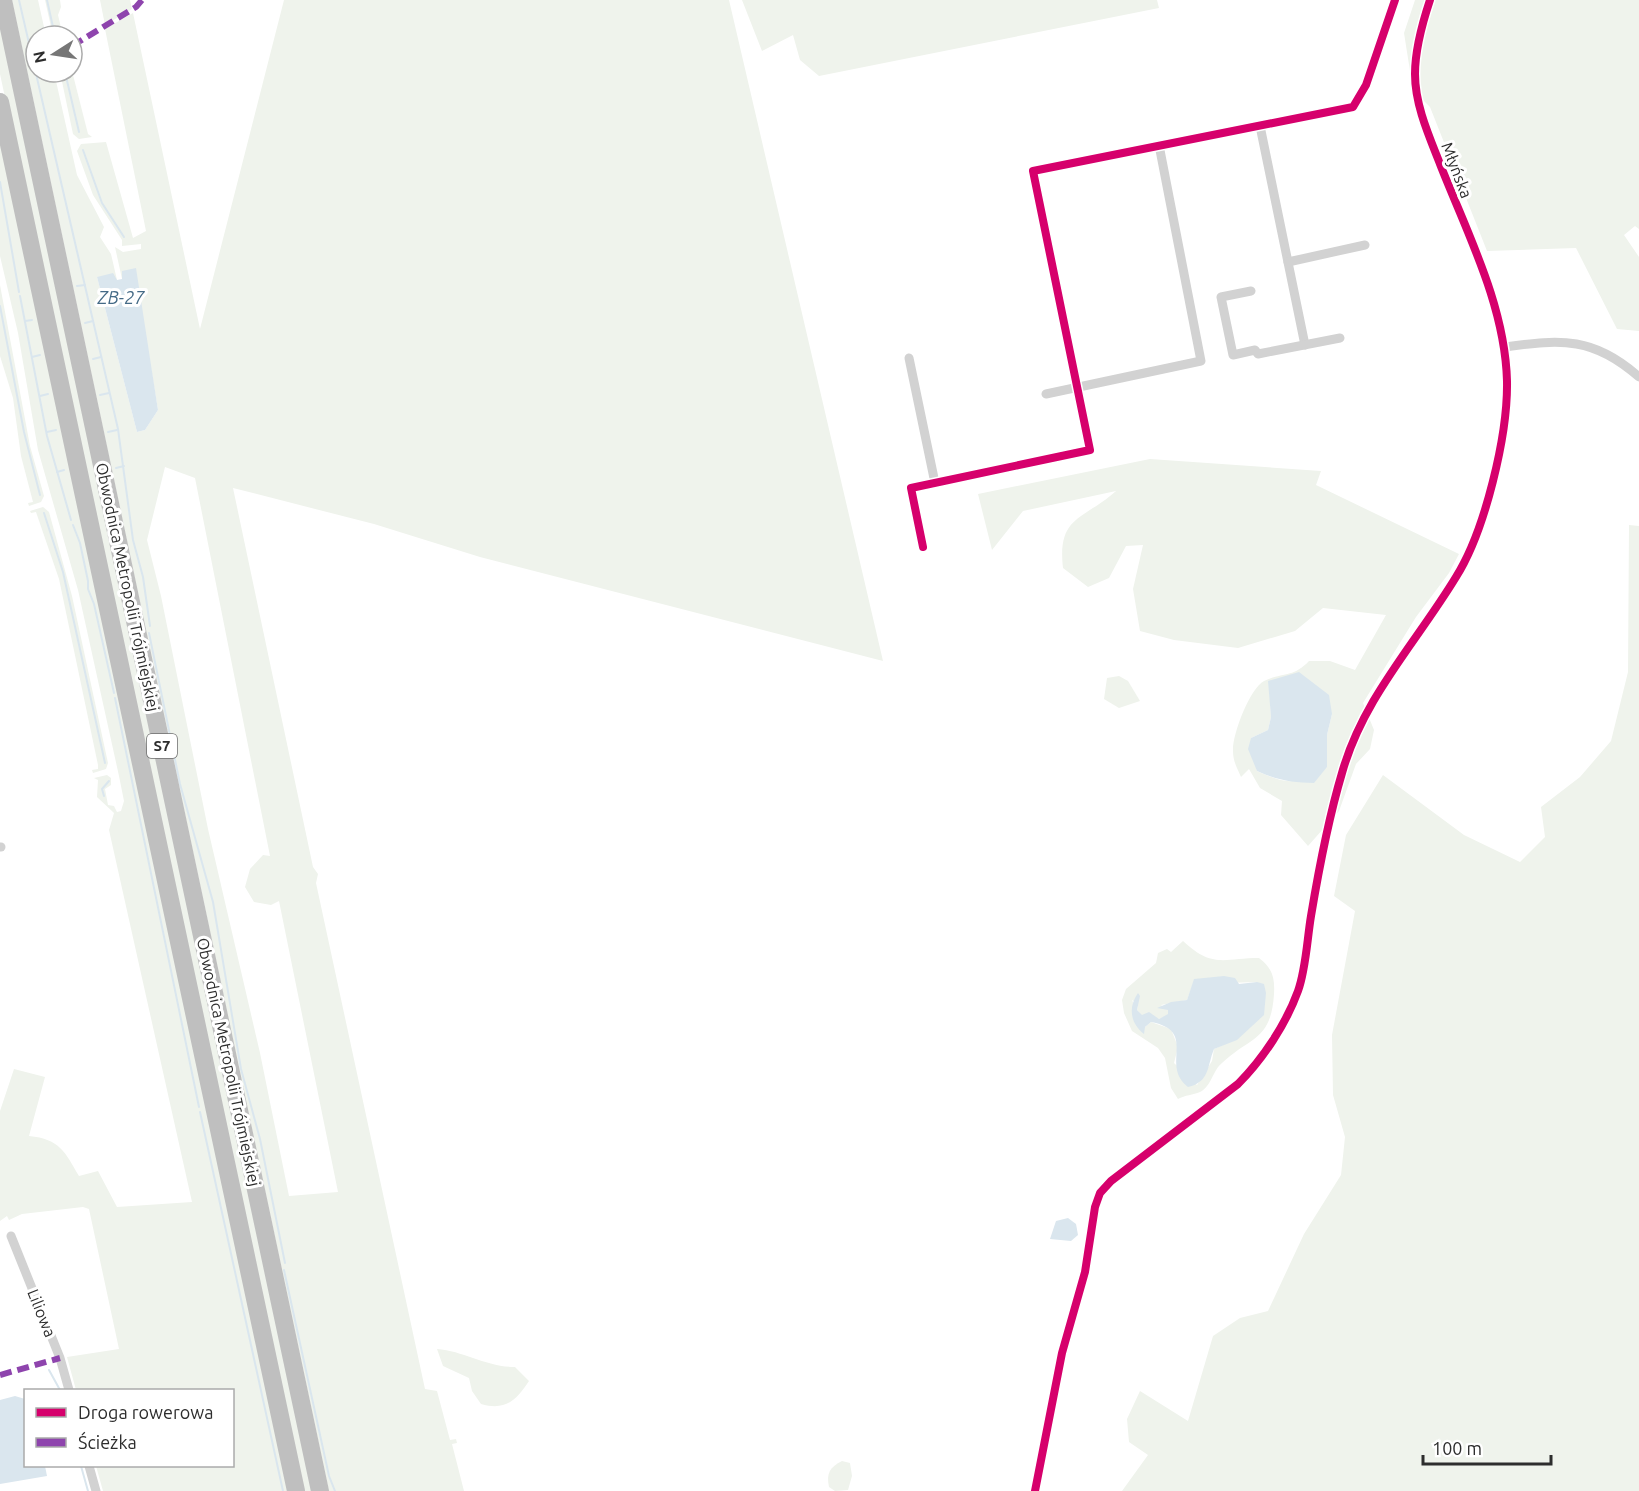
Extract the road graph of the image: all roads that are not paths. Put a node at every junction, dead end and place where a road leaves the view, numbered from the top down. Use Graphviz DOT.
graph roads {
  1 [pos="3,0"];
  2 [pos="1395,0"];
  3 [pos="1430,0"];
  4 [pos="0,102"];
  5 [pos="1260,126"];
  6 [pos="1159,145"];
  7 [pos="1365,245"];
  8 [pos="1288,262"];
  9 [pos="1251,291"];
  10 [pos="1340,338"];
  11 [pos="1305,345"];
  12 [pos="1505,347"];
  13 [pos="909,358"];
  14 [pos="1639,377"];
  15 [pos="1077,387"];
  16 [pos="1046,394"];
  17 [pos="935,483"];
  18 [pos="923,547"];
  19 [pos="11,1236"];
  20 [pos="69,1389"];
  21 [pos="89,1467"];
  22 [pos="96,1491"];
  23 [pos="296,1491"];
  24 [pos="320,1491"];
  25 [pos="1035,1491"];
  1 -- 24 [label="highway, Obwodnica Metropolii Trójmiejskiej / S7"];
  2 -- 5 [label="street"];
  3 -- 12 [label="street, Młyńska"];
  4 -- 23 [label="highway, Obwodnica Metropolii Trójmiejskiej / S7"];
  5 -- 6 [label="street"];
  5 -- 8 [label="street"];
  6 -- 15 [label="street"];
  6 -- 15 [label="street"];
  7 -- 8 [label="street"];
  8 -- 11 [label="street"];
  9 -- 11 [label="street"];
  10 -- 11 [label="street"];
  12 -- 14 [label="street"];
  12 -- 25 [label="street, Młyńska"];
  13 -- 17 [label="street"];
  15 -- 16 [label="street"];
  15 -- 17 [label="street"];
  17 -- 18 [label="street"];
  19 -- 20 [label="street, Liliowa"];
  21 -- 22 [label="street"];
}
